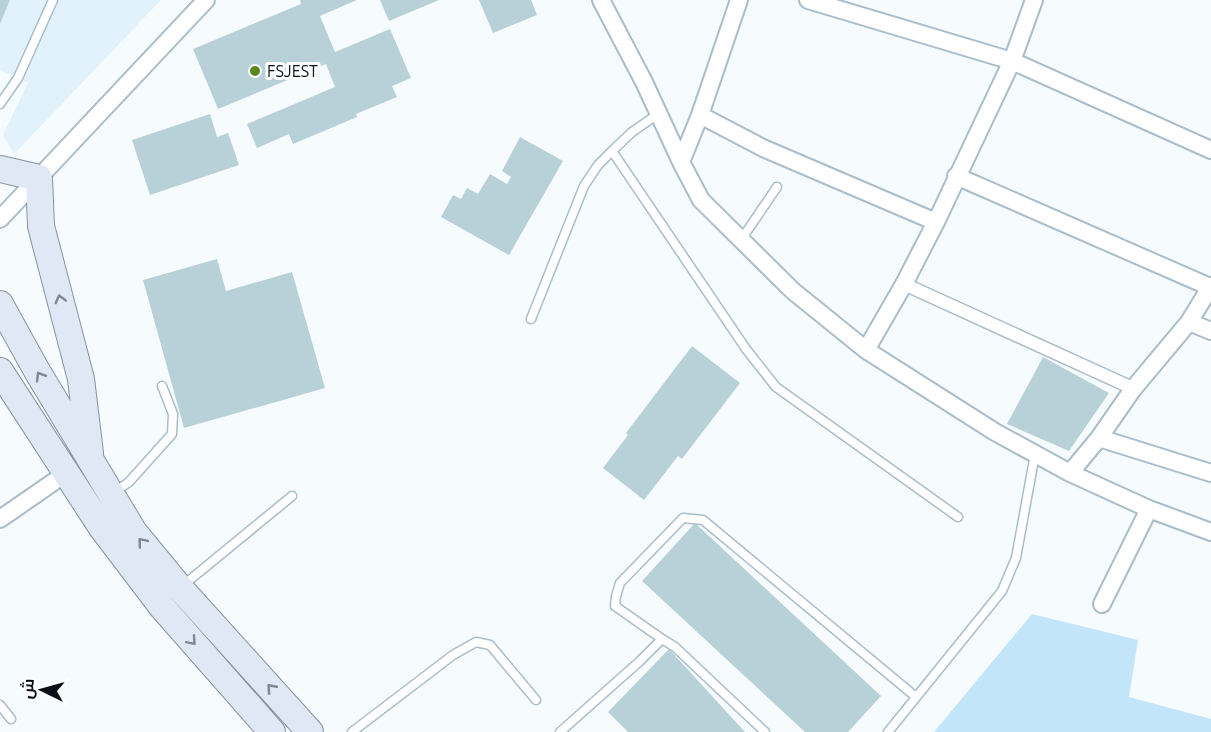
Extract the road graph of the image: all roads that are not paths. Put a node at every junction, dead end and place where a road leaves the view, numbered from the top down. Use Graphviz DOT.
graph roads {
  1 [pos="53,0"];
  2 [pos="206,0"];
  3 [pos="601,0"];
  4 [pos="739,0"];
  5 [pos="807,0"];
  6 [pos="1034,0"];
  7 [pos="1012,61"];
  8 [pos="0,104"];
  9 [pos="658,114"];
  10 [pos="700,115"];
  11 [pos="1211,150"];
  12 [pos="612,151"];
  13 [pos="681,162"];
  14 [pos="0,169"];
  15 [pos="956,176"];
  16 [pos="39,178"];
  17 [pos="777,187"];
  18 [pos="0,219"];
  19 [pos="936,222"];
  20 [pos="741,240"];
  21 [pos="904,284"];
  22 [pos="1210,287"];
  23 [pos="0,304"];
  24 [pos="531,319"];
  25 [pos="1189,322"];
  26 [pos="1211,331"];
  27 [pos="866,350"];
  28 [pos="0,371"];
  29 [pos="162,386"];
  30 [pos="1128,386"];
  31 [pos="1099,438"];
  32 [pos="1035,454"];
  33 [pos="90,459"];
  34 [pos="1070,473"];
  35 [pos="1211,473"];
  36 [pos="65,474"];
  37 [pos="110,494"];
  38 [pos="292,496"];
  39 [pos="1149,509"];
  40 [pos="958,517"];
  41 [pos="0,519"];
  42 [pos="1211,532"];
  43 [pos="171,597"];
  44 [pos="1102,604"];
  45 [pos="662,639"];
  46 [pos="916,697"];
  47 [pos="536,700"];
  48 [pos="0,705"];
  49 [pos="11,719"];
  50 [pos="566,730"];
  51 [pos="272,732"];
  52 [pos="310,732"];
  53 [pos="352,732"];
  54 [pos="765,732"];
  55 [pos="888,732"];
  1 -- 8 [label="lane"];
  2 -- 16 [label="street"];
  3 -- 9 [label="street"];
  4 -- 10 [label="street"];
  5 -- 7 [label="street"];
  6 -- 7 [label="street"];
  7 -- 11 [label="street"];
  7 -- 15 [label="street"];
  9 -- 12 [label="lane"];
  9 -- 13 [label="street"];
  10 -- 13 [label="street"];
  10 -- 19 [label="street"];
  12 -- 24 [label="lane"];
  12 -- 40 [label="lane"];
  13 -- 20 [label="street"];
  14 -- 16 [label="main road"];
  15 -- 19 [label="street"];
  15 -- 22 [label="street"];
  16 -- 18 [label="street"];
  33 -- 16 [label="main road, one-way"];
  17 -- 20 [label="lane"];
  19 -- 21 [label="street"];
  20 -- 27 [label="street"];
  21 -- 27 [label="street"];
  21 -- 30 [label="street"];
  22 -- 25 [label="street"];
  33 -- 23 [label="main road, one-way"];
  25 -- 26 [label="street"];
  25 -- 31 [label="street"];
  27 -- 32 [label="street"];
  28 -- 36 [label="main road"];
  29 -- 37 [label="lane"];
  31 -- 34 [label="street"];
  31 -- 35 [label="street"];
  32 -- 34 [label="street"];
  32 -- 46 [label="lane"];
  33 -- 37 [label="main road"];
  34 -- 39 [label="street"];
  36 -- 41 [label="street"];
  36 -- 43 [label="main road"];
  43 -- 37 [label="main road, one-way"];
  38 -- 43 [label="lane"];
  39 -- 42 [label="street"];
  39 -- 44 [label="street"];
  43 -- 51 [label="main road, one-way"];
  52 -- 43 [label="main road, one-way"];
  45 -- 46 [label="lane"];
  45 -- 50 [label="lane"];
  45 -- 54 [label="lane"];
  46 -- 55 [label="lane"];
  47 -- 53 [label="lane"];
  48 -- 49 [label="lane"];
}
